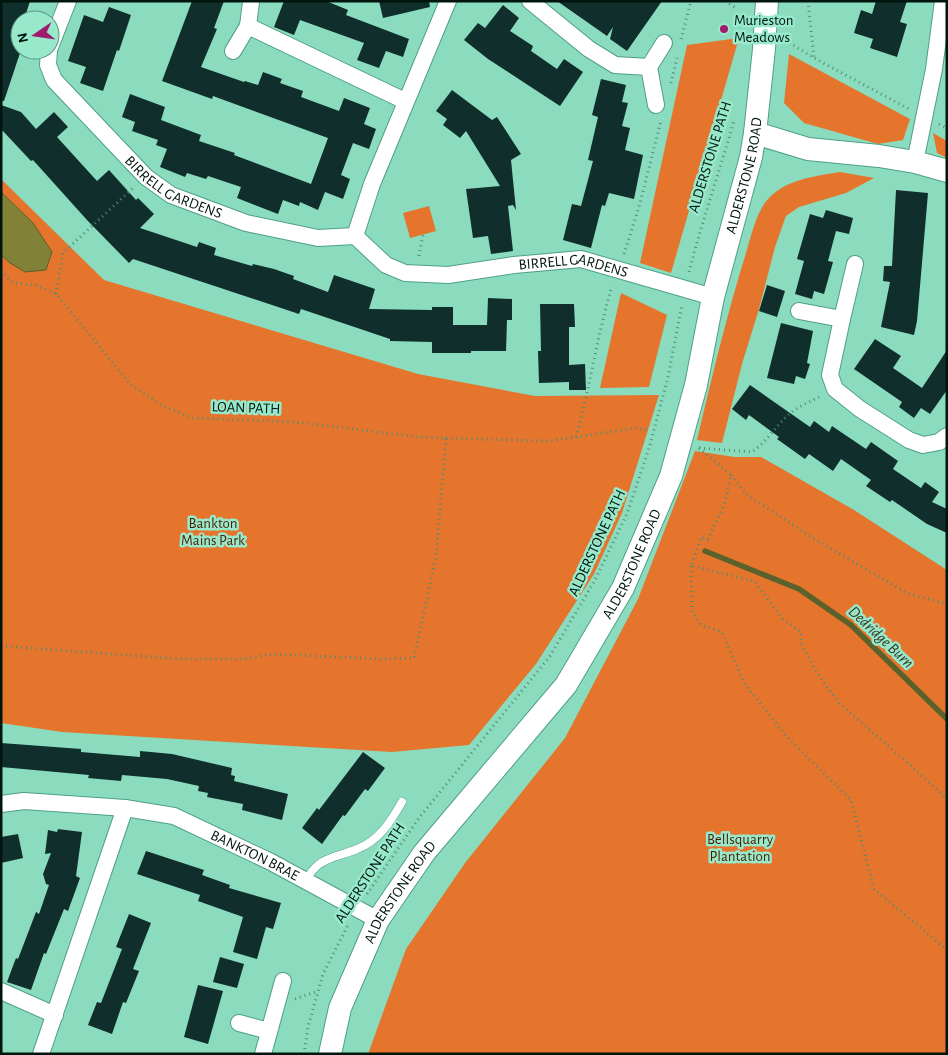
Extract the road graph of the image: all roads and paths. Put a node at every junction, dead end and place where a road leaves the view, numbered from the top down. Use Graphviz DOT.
graph roads {
  1 [pos="68,1"];
  2 [pos="448,1"];
  3 [pos="530,1"];
  4 [pos="690,1"];
  5 [pos="725,1"];
  6 [pos="767,1"];
  7 [pos="808,1"];
  8 [pos="943,1"];
  9 [pos="251,2"];
  10 [pos="736,8"];
  11 [pos="60,22"];
  12 [pos="248,26"];
  13 [pos="785,40"];
  14 [pos="672,43"];
  15 [pos="233,51"];
  16 [pos="678,54"];
  17 [pos="814,58"];
  18 [pos="49,60"];
  19 [pos="649,67"];
  20 [pos="668,92"];
  21 [pos="405,101"];
  22 [pos="659,113"];
  23 [pos="736,114"];
  24 [pos="924,118"];
  25 [pos="755,133"];
  26 [pos="808,149"];
  27 [pos="751,158"];
  28 [pos="915,162"];
  29 [pos="947,171"];
  30 [pos="146,176"];
  31 [pos="355,236"];
  32 [pos="855,264"];
  33 [pos="620,270"];
  34 [pos="1,271"];
  35 [pos="685,289"];
  36 [pos="56,294"];
  37 [pos="713,297"];
  38 [pos="799,311"];
  39 [pos="842,319"];
  40 [pos="835,389"];
  41 [pos="649,430"];
  42 [pos="947,436"];
  43 [pos="576,437"];
  44 [pos="446,438"];
  45 [pos="730,475"];
  46 [pos="691,566"];
  47 [pos="947,604"];
  48 [pos="1,646"];
  49 [pos="947,799"];
  50 [pos="402,802"];
  51 [pos="1,804"];
  52 [pos="125,808"];
  53 [pos="306,880"];
  54 [pos="357,908"];
  55 [pos="378,920"];
  56 [pos="947,950"];
  57 [pos="283,982"];
  58 [pos="1,991"];
  59 [pos="55,1015"];
  60 [pos="239,1023"];
  61 [pos="269,1031"];
  62 [pos="41,1054"];
  63 [pos="263,1054"];
  64 [pos="304,1054"];
  65 [pos="330,1054"];
  1 -- 11 [label="street, BIRRELL GARDENS"];
  2 -- 21 [label="street"];
  3 -- 19 [label="street"];
  4 -- 14 [label="path"];
  5 -- 10 [label="path"];
  6 -- 25 [label="street, ALDERSTONE ROAD"];
  7 -- 17 [label="path"];
  8 -- 24 [label="street"];
  9 -- 12 [label="street"];
  12 -- 15 [label="street"];
  12 -- 21 [label="street"];
  13 -- 17 [label="path"];
  14 -- 19 [label="street"];
  16 -- 20 [label="path"];
  17 -- 24 [label="path"];
  18 -- 30 [label="street, BIRRELL GARDENS"];
  19 -- 22 [label="street"];
  21 -- 31 [label="street"];
  22 -- 33 [label="path"];
  23 -- 35 [label="path, ALDERSTONE PATH"];
  24 -- 28 [label="street"];
  25 -- 26 [label="street"];
  25 -- 27 [label="street, ALDERSTONE ROAD"];
  26 -- 27 [label="street"];
  26 -- 28 [label="street"];
  27 -- 37 [label="street, ALDERSTONE ROAD"];
  28 -- 29 [label="street"];
  30 -- 31 [label="street, BIRRELL GARDENS"];
  30 -- 36 [label="path"];
  31 -- 33 [label="street, BIRRELL GARDENS"];
  32 -- 39 [label="street"];
  33 -- 35 [label="street, BIRRELL GARDENS"];
  33 -- 43 [label="path"];
  34 -- 36 [label="path, LOAN PATH"];
  35 -- 37 [label="street, BIRRELL GARDENS"];
  35 -- 54 [label="path, ALDERSTONE PATH"];
  36 -- 44 [label="path, LOAN PATH"];
  37 -- 55 [label="street, ALDERSTONE ROAD"];
  38 -- 39 [label="street"];
  39 -- 40 [label="street"];
  40 -- 42 [label="street"];
  40 -- 45 [label="path"];
  41 -- 43 [label="path, LOAN PATH"];
  43 -- 44 [label="path, LOAN PATH"];
  44 -- 48 [label="path"];
  45 -- 46 [label="path"];
  45 -- 47 [label="path"];
  46 -- 49 [label="path"];
  46 -- 56 [label="path"];
  50 -- 53 [label="lane"];
  51 -- 52 [label="street, BANKTON BRAE"];
  52 -- 53 [label="street, BANKTON BRAE"];
  52 -- 59 [label="street"];
  53 -- 54 [label="street, BANKTON BRAE"];
  54 -- 55 [label="street, BANKTON BRAE"];
  54 -- 64 [label="path, ALDERSTONE PATH"];
  55 -- 65 [label="street, ALDERSTONE ROAD"];
  57 -- 61 [label="street"];
  58 -- 59 [label="street"];
  59 -- 62 [label="street"];
  60 -- 61 [label="street"];
  61 -- 63 [label="street"];
}
